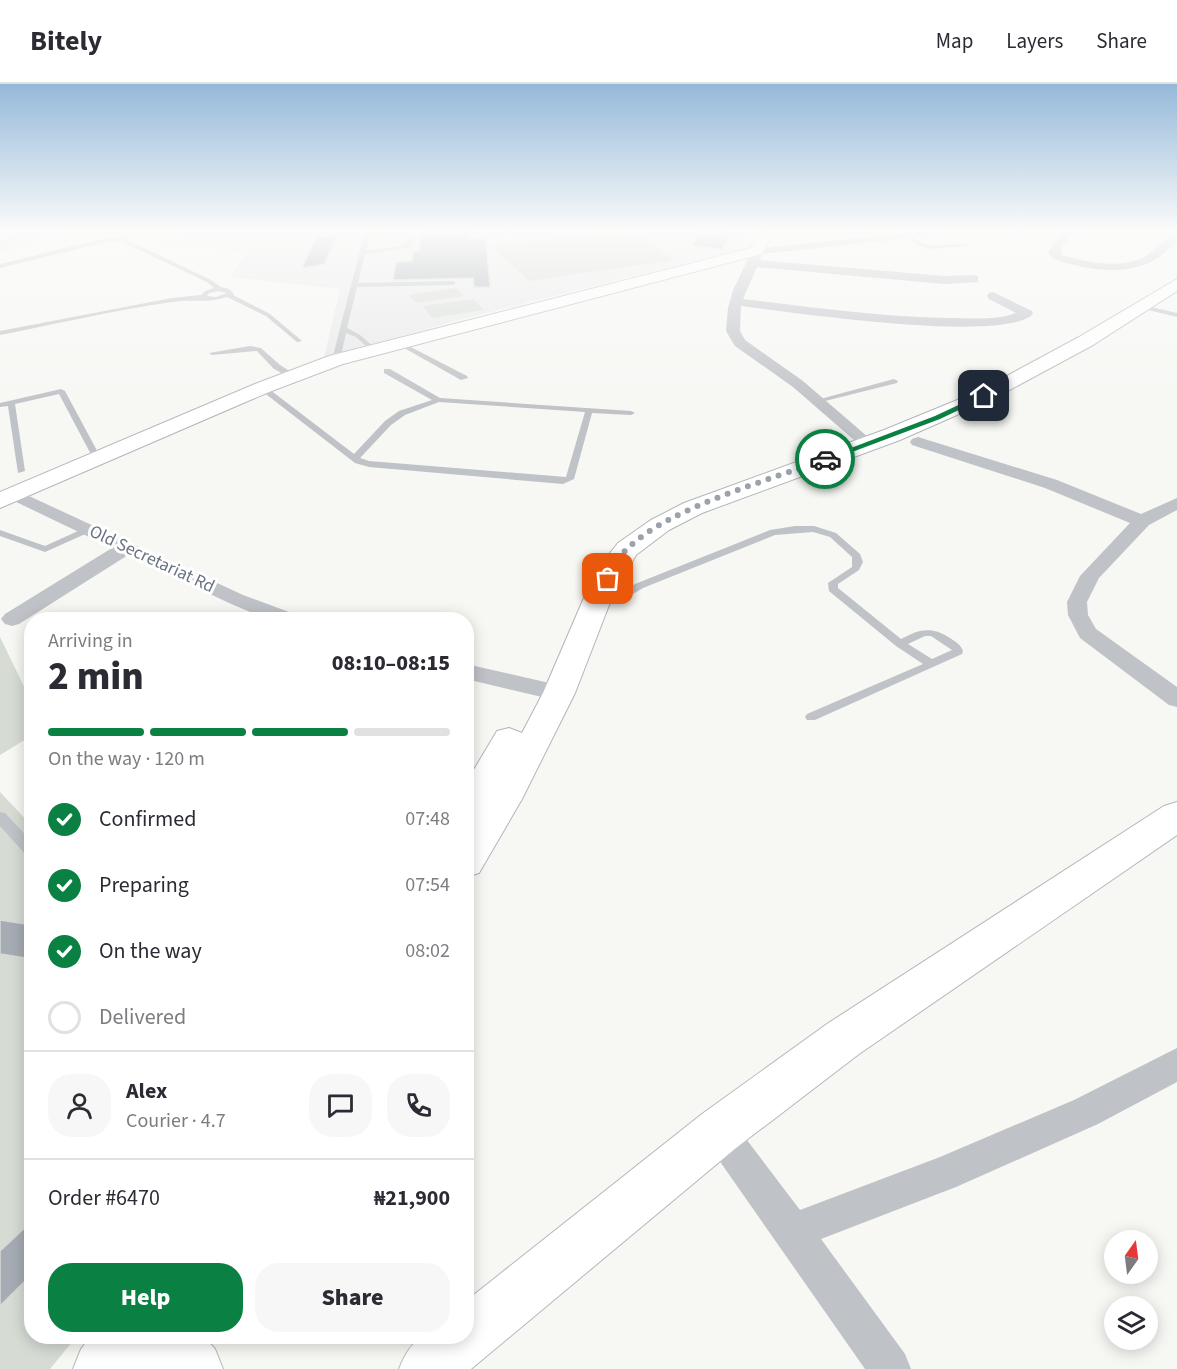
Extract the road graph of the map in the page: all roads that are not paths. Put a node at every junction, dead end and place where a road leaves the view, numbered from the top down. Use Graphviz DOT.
graph roads {
  1 [pos="215,290"];
  2 [pos="224,290"];
  3 [pos="353,290"];
  4 [pos="619,290"];
  5 [pos="739,290"];
  6 [pos="1149,290"];
  7 [pos="1168,290"];
  8 [pos="229,296"];
  9 [pos="993,296"];
  10 [pos="203,297"];
  11 [pos="736,302"];
  12 [pos="1142,307"];
  13 [pos="1177,315"];
  14 [pos="343,329"];
  15 [pos="0,333"];
  16 [pos="299,341"];
  17 [pos="399,343"];
  18 [pos="374,350"];
  19 [pos="212,353"];
  20 [pos="336,360"];
  21 [pos="387,371"];
  22 [pos="292,375"];
  23 [pos="464,378"];
  24 [pos="894,381"];
  25 [pos="262,388"];
  26 [pos="438,400"];
  27 [pos="817,401"];
  28 [pos="11,402"];
  29 [pos="0,405"];
  30 [pos="589,411"];
  31 [pos="632,412"];
  32 [pos="863,440"];
  33 [pos="918,442"];
  34 [pos="355,458"];
  35 [pos="98,460"];
  36 [pos="21,471"];
  37 [pos="8,498"];
  38 [pos="1177,503"];
  39 [pos="1142,521"];
  40 [pos="89,529"];
  41 [pos="0,533"];
  42 [pos="127,547"];
  43 [pos="597,600"];
  44 [pos="260,612"];
  45 [pos="12,619"];
  46 [pos="900,644"];
  47 [pos="932,664"];
  48 [pos="474,673"];
  49 [pos="548,690"];
  50 [pos="1177,699"];
  51 [pos="811,717"];
  52 [pos="474,803"];
  53 [pos="1177,816"];
  54 [pos="0,817"];
  55 [pos="24,843"];
  56 [pos="474,849"];
  57 [pos="1177,1064"];
  58 [pos="719,1131"];
  59 [pos="793,1231"];
  60 [pos="474,1330"];
  61 [pos="457,1344"];
  62 [pos="162,1350"];
  63 [pos="101,1369"];
  64 [pos="426,1369"];
  65 [pos="890,1369"];
  1 -- 10 [label="lane"];
  2 -- 8 [label="lane"];
  3 -- 14 [label="lane"];
  4 -- 17 [label="main road"];
  5 -- 11 [label="street"];
  6 -- 32 [label="main road"];
  7 -- 12 [label="main road"];
  8 -- 10 [label="lane"];
  8 -- 16 [label="lane"];
  9 -- 11 [label="street"];
  10 -- 15 [label="lane"];
  11 -- 27 [label="street"];
  12 -- 13 [label="lane"];
  12 -- 32 [label="main road"];
  14 -- 18 [label="lane"];
  14 -- 20 [label="lane"];
  17 -- 18 [label="main road"];
  17 -- 23 [label="lane"];
  18 -- 20 [label="main road"];
  19 -- 22 [label="lane"];
  20 -- 22 [label="main road"];
  21 -- 26 [label="lane"];
  22 -- 25 [label="main road"];
  24 -- 27 [label="lane"];
  25 -- 34 [label="lane"];
  25 -- 35 [label="main road"];
  26 -- 30 [label="lane"];
  26 -- 34 [label="lane"];
  27 -- 32 [label="street"];
  28 -- 29 [label="lane"];
  28 -- 35 [label="lane"];
  28 -- 36 [label="lane"];
  30 -- 31 [label="lane"];
  30 -- 34 [label="lane"];
  32 -- 43 [label="main road"];
  32 -- 49 [label="main road"];
  33 -- 39 [label="street"];
  35 -- 37 [label="main road"];
  37 -- 40 [label="street, Old Secretariat Rd"];
  38 -- 39 [label="street"];
  39 -- 50 [label="street"];
  40 -- 41 [label="lane"];
  40 -- 42 [label="street, Old Secretariat Rd"];
  42 -- 44 [label="street, Old Secretariat Rd"];
  42 -- 45 [label="street"];
  43 -- 46 [label="lane"];
  43 -- 49 [label="main road"];
  46 -- 47 [label="lane"];
  46 -- 47 [label="lane"];
  47 -- 51 [label="lane"];
  48 -- 49 [label="street"];
  49 -- 52 [label="main road"];
  49 -- 56 [label="main road"];
  53 -- 58 [label="main road"];
  54 -- 55 [label="lane"];
  57 -- 59 [label="street"];
  58 -- 59 [label="street"];
  58 -- 60 [label="main road"];
  59 -- 65 [label="street"];
  61 -- 64 [label="main road"];
  62 -- 63 [label="main road"];
}
